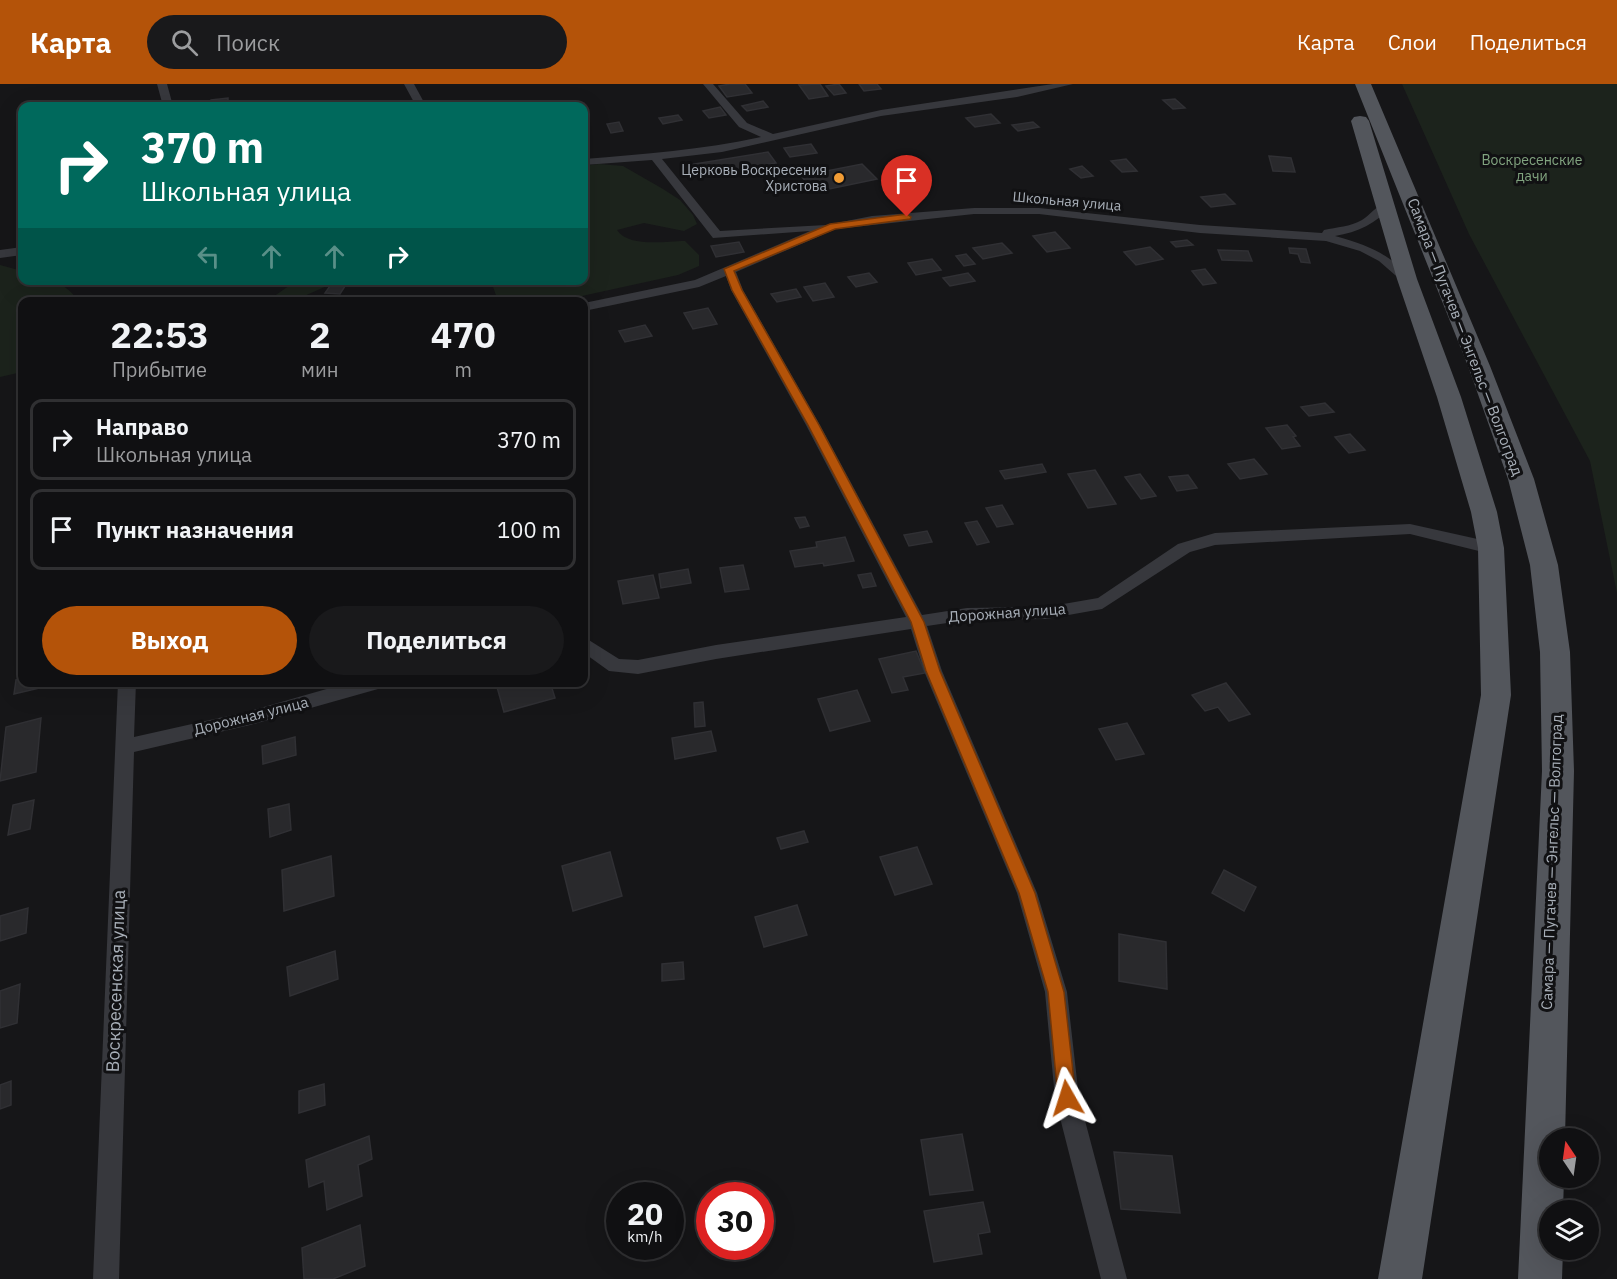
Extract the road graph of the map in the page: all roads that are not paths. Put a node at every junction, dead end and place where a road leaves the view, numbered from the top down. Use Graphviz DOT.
graph roads {
  1 [pos="162,84"];
  2 [pos="409,84"];
  3 [pos="708,84"];
  4 [pos="1068,84"];
  5 [pos="1349,84"];
  6 [pos="1363,84"];
  7 [pos="167,102"];
  8 [pos="419,102"];
  9 [pos="772,138"];
  10 [pos="655,157"];
  11 [pos="588,162"];
  12 [pos="1385,206"];
  13 [pos="833,226"];
  14 [pos="1302,234"];
  15 [pos="18,252"];
  16 [pos="0,254"];
  17 [pos="729,269"];
  18 [pos="1407,279"];
  19 [pos="588,306"];
  20 [pos="1491,548"];
  21 [pos="917,622"];
  22 [pos="588,647"];
  23 [pos="127,687"];
  24 [pos="360,687"];
  25 [pos="124,747"];
  26 [pos="105,1279"];
  27 [pos="1114,1279"];
  28 [pos="1400,1279"];
  29 [pos="1540,1279"];
  1 -- 7 [label="street"];
  2 -- 8 [label="street"];
  3 -- 9 [label="street"];
  4 -- 9 [label="street"];
  5 -- 12 [label="main road, Самара — Пугачев — Энгельс — Волгоград"];
  6 -- 29 [label="main road, Самара — Пугачев — Энгельс — Волгоград"];
  9 -- 10 [label="street"];
  10 -- 11 [label="street"];
  10 -- 13 [label="street"];
  12 -- 14 [label="street"];
  12 -- 18 [label="main road, Самара — Пугачев — Энгельс — Волгоград"];
  13 -- 14 [label="street, Школьная улица"];
  13 -- 17 [label="street, Школьная улица"];
  14 -- 18 [label="street, Школьная улица"];
  15 -- 16 [label="street"];
  17 -- 19 [label="street, Школьная улица"];
  17 -- 21 [label="street"];
  18 -- 20 [label="main road, Самара — Пугачев — Энгельс — Волгоград"];
  20 -- 21 [label="street, Дорожная улица"];
  20 -- 28 [label="main road, Самара — Пугачев — Энгельс — Волгоград"];
  21 -- 22 [label="street, Дорожная улица"];
  21 -- 27 [label="street"];
  23 -- 25 [label="street, Воскресенская улица"];
  24 -- 25 [label="street, Дорожная улица"];
  25 -- 26 [label="street, Воскресенская улица"];
}
